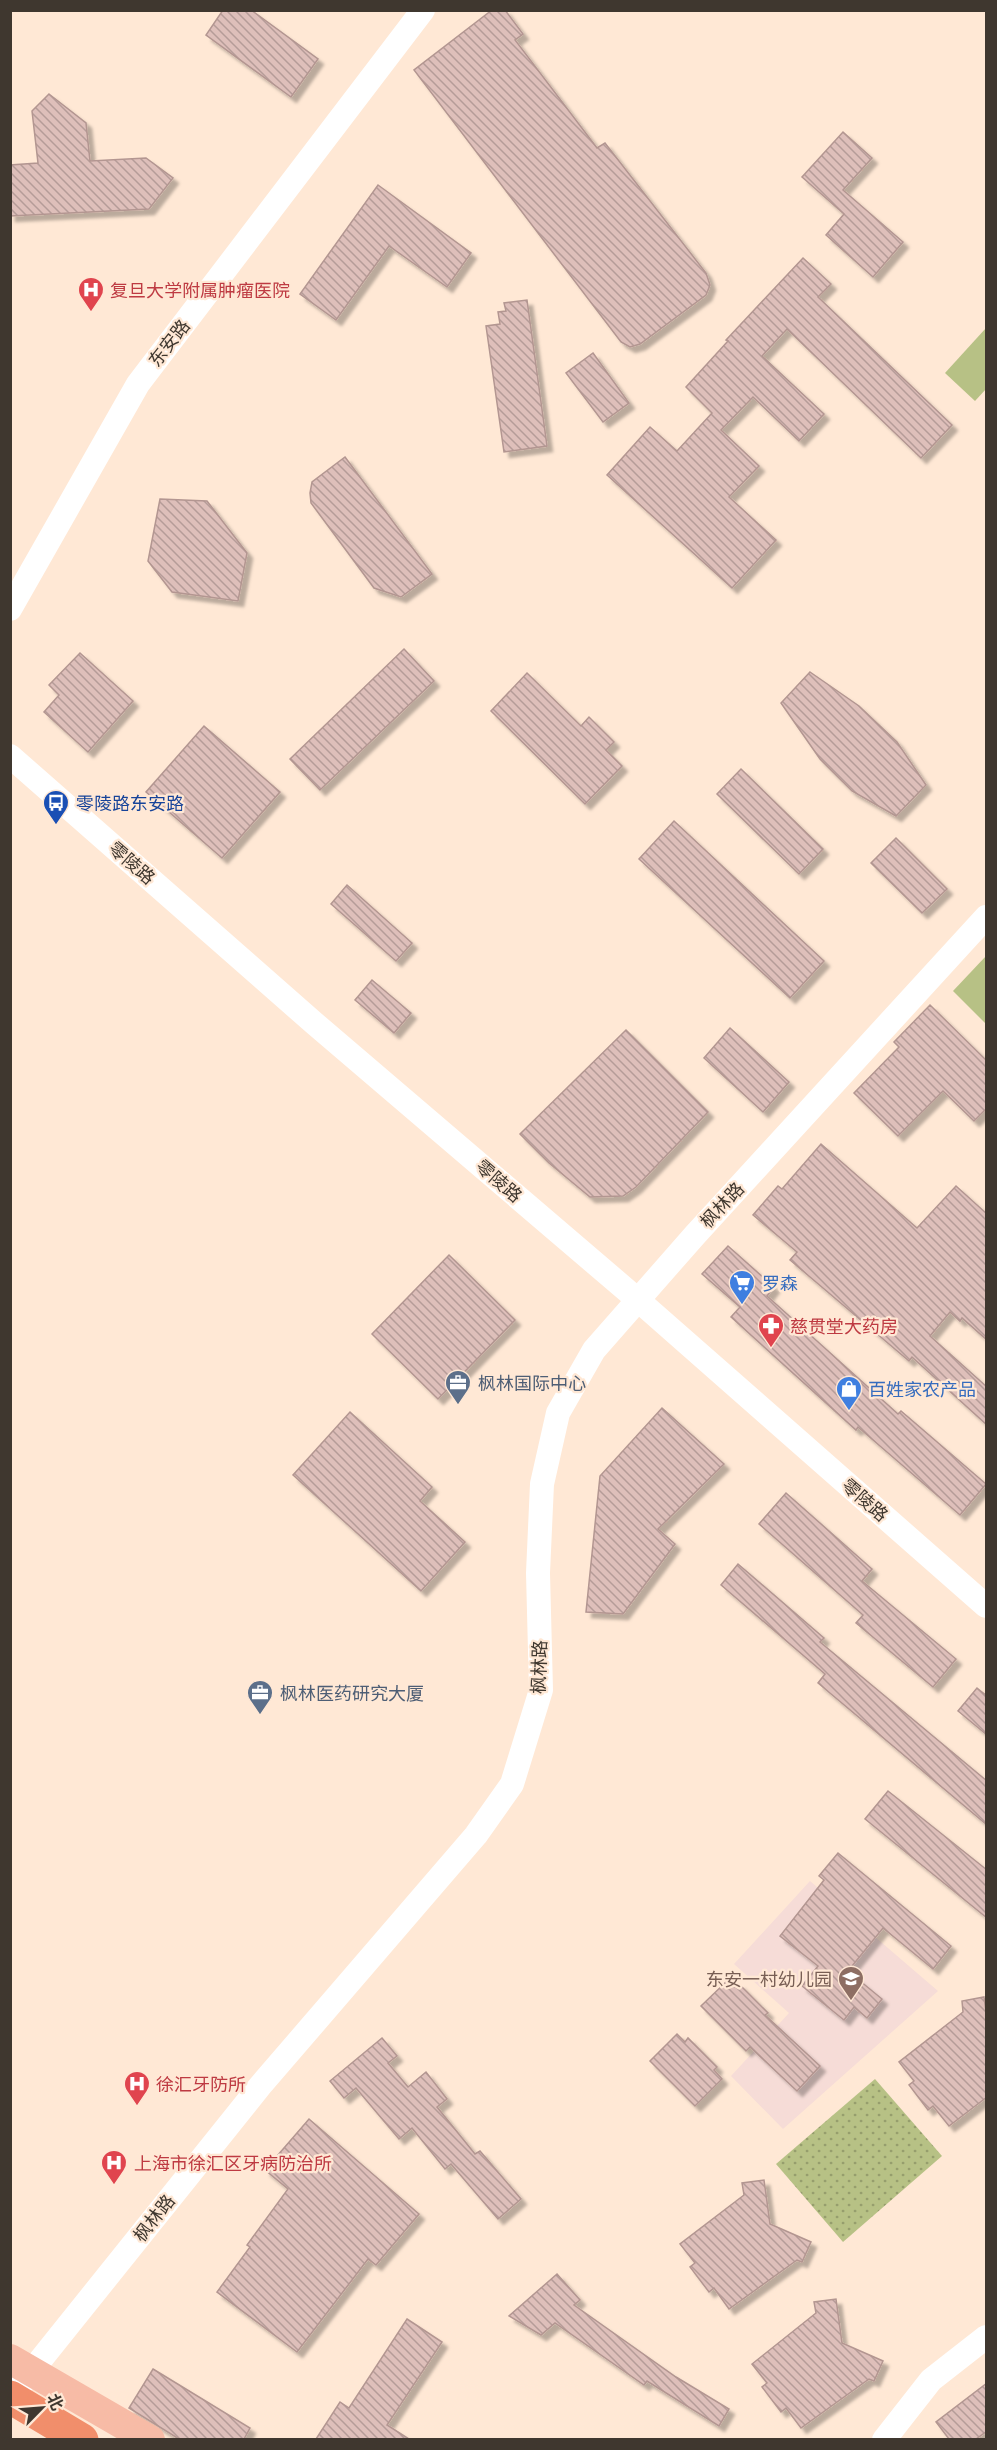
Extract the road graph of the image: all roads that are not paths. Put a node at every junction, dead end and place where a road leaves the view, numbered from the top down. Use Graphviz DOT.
graph roads {
  1 [pos="423,10"];
  2 [pos="10,609"];
  3 [pos="10,756"];
  4 [pos="987,917"];
  5 [pos="638,1300"];
  6 [pos="987,1606"];
  7 [pos="987,2337"];
  8 [pos="21,2366"];
  9 [pos="10,2397"];
  10 [pos="82,2439"];
  11 [pos="150,2439"];
  12 [pos="884,2439"];
  1 -- 2 [label="street, 东安路"];
  3 -- 5 [label="street, 零陵路"];
  4 -- 5 [label="street, 枫林路"];
  5 -- 6 [label="street, 零陵路"];
  5 -- 8 [label="street, 枫林路"];
  7 -- 12 [label="street"];
  8 -- 9 [label="street, 枫林路"];
  8 -- 11 [label="main road"];
  9 -- 10 [label="highway"];
}
